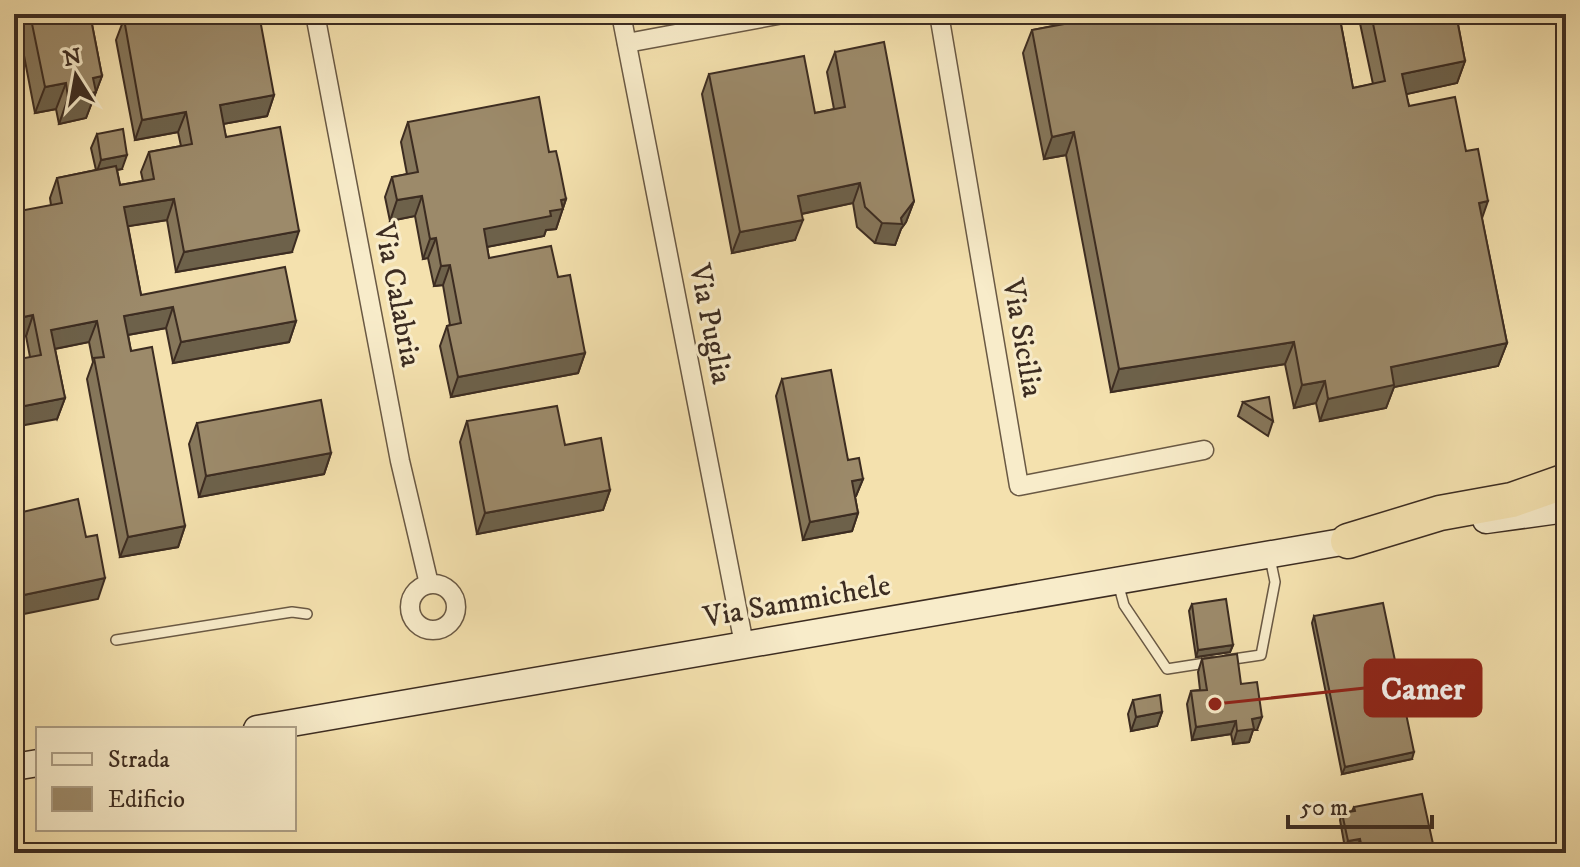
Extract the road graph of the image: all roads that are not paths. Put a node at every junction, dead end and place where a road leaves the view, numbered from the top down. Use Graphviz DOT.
graph roads {
  1 [pos="315,14"];
  2 [pos="621,14"];
  3 [pos="783,14"];
  4 [pos="939,14"];
  5 [pos="627,43"];
  6 [pos="1204,450"];
  7 [pos="1566,481"];
  8 [pos="1566,509"];
  9 [pos="1348,541"];
  10 [pos="1269,554"];
  11 [pos="1117,579"];
  12 [pos="429,584"];
  13 [pos="307,614"];
  14 [pos="116,640"];
  15 [pos="744,644"];
  16 [pos="268,727"];
  17 [pos="36,763"];
  18 [pos="14,767"];
  1 -- 12 [label="street, Via Calabria"];
  2 -- 5 [label="street, Via Puglia"];
  3 -- 5 [label="street"];
  4 -- 6 [label="street, Via Sicilia"];
  5 -- 15 [label="street, Via Puglia"];
  7 -- 9 [label="highway"];
  8 -- 9 [label="main road, Via Sammichele"];
  9 -- 10 [label="main road, Via Sammichele"];
  10 -- 11 [label="main road, Via Sammichele"];
  10 -- 11 [label="lane"];
  11 -- 15 [label="main road, Via Sammichele"];
  13 -- 14 [label="lane"];
  15 -- 16 [label="main road, Via Sammichele"];
  17 -- 18 [label="main road"];
}
